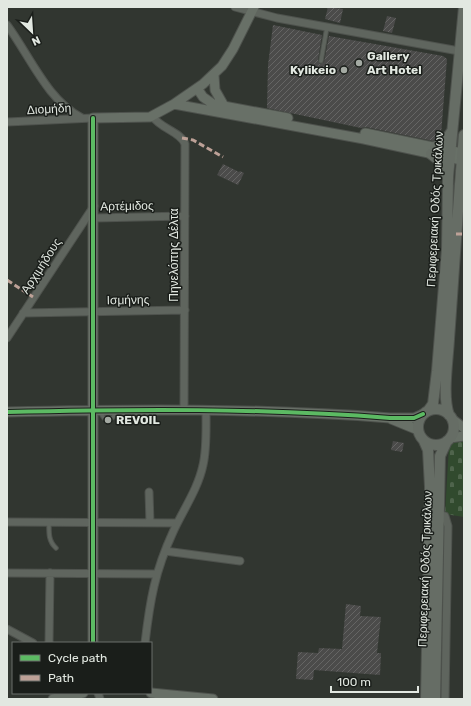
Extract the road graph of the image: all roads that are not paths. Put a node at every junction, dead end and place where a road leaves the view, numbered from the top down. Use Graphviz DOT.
graph roads {
  1 [pos="235,7"];
  2 [pos="464,7"];
  3 [pos="253,10"];
  4 [pos="7,25"];
  5 [pos="327,27"];
  6 [pos="459,51"];
  7 [pos="321,61"];
  8 [pos="214,75"];
  9 [pos="195,90"];
  10 [pos="174,104"];
  11 [pos="224,106"];
  12 [pos="206,110"];
  13 [pos="152,116"];
  14 [pos="82,118"];
  15 [pos="93,118"];
  16 [pos="7,122"];
  17 [pos="452,132"];
  18 [pos="464,135"];
  19 [pos="433,150"];
  20 [pos="450,154"];
  21 [pos="462,156"];
  22 [pos="448,177"];
  23 [pos="94,206"];
  24 [pos="185,216"];
  25 [pos="94,218"];
  26 [pos="185,310"];
  27 [pos="94,312"];
  28 [pos="23,313"];
  29 [pos="7,338"];
  30 [pos="96,410"];
  31 [pos="184,410"];
  32 [pos="206,410"];
  33 [pos="7,412"];
  34 [pos="425,413"];
  35 [pos="451,417"];
  36 [pos="390,418"];
  37 [pos="464,428"];
  38 [pos="418,430"];
  39 [pos="464,436"];
  40 [pos="448,439"];
  41 [pos="424,441"];
  42 [pos="149,492"];
  43 [pos="440,515"];
  44 [pos="7,522"];
  45 [pos="49,522"];
  46 [pos="93,522"];
  47 [pos="150,523"];
  48 [pos="177,523"];
  49 [pos="56,548"];
  50 [pos="165,551"];
  51 [pos="240,561"];
  52 [pos="7,573"];
  53 [pos="50,573"];
  54 [pos="93,574"];
  55 [pos="156,574"];
  56 [pos="7,629"];
  57 [pos="31,642"];
  58 [pos="49,642"];
  59 [pos="93,642"];
  60 [pos="145,642"];
  61 [pos="152,693"];
  62 [pos="78,694"];
  63 [pos="53,699"];
  64 [pos="213,699"];
  65 [pos="426,699"];
  66 [pos="435,699"];
  67 [pos="445,699"];
  1 -- 3 [label="street"];
  2 -- 6 [label="main road, Περιφερειακή Οδός Τρικάλων"];
  3 -- 5 [label="street"];
  3 -- 8 [label="street"];
  4 -- 14 [label="street"];
  5 -- 6 [label="street"];
  5 -- 7 [label="lane"];
  6 -- 17 [label="main road, Περιφερειακή Οδός Τρικάλων"];
  8 -- 9 [label="street"];
  8 -- 11 [label="street"];
  9 -- 10 [label="street"];
  9 -- 11 [label="street"];
  9 -- 12 [label="street"];
  10 -- 12 [label="street"];
  10 -- 13 [label="street"];
  11 -- 19 [label="street"];
  12 -- 19 [label="street"];
  13 -- 15 [label="street"];
  13 -- 24 [label="street, Πηνελόπης Δέλτα"];
  14 -- 15 [label="street, Διομήδη"];
  14 -- 16 [label="street, Διομήδη"];
  15 -- 23 [label="street"];
  17 -- 19 [label="main road"];
  17 -- 20 [label="main road, Περιφερειακή Οδός Τρικάλων"];
  18 -- 21 [label="main road, Περιφερειακή Οδός Τρικάλων"];
  19 -- 20 [label="street"];
  19 -- 22 [label="main road"];
  20 -- 21 [label="street"];
  20 -- 22 [label="main road, Περιφερειακή Οδός Τρικάλων"];
  21 -- 35 [label="main road, Περιφερειακή Οδός Τρικάλων"];
  22 -- 34 [label="main road, Περιφερειακή Οδός Τρικάλων"];
  23 -- 25 [label="street"];
  23 -- 28 [label="street, Αρχιμήδους"];
  24 -- 25 [label="street, Αρτέμιδος"];
  24 -- 26 [label="street, Πηνελόπης Δέλτα"];
  25 -- 27 [label="street"];
  26 -- 27 [label="street, Ισμήνης"];
  26 -- 31 [label="street, Πηνελόπης Δέλτα"];
  27 -- 28 [label="street, Ισμήνης"];
  27 -- 30 [label="street"];
  28 -- 29 [label="street, Αρχιμήδους"];
  30 -- 31 [label="street"];
  30 -- 33 [label="street"];
  30 -- 46 [label="street"];
  31 -- 32 [label="street"];
  32 -- 36 [label="street"];
  32 -- 48 [label="street"];
  34 -- 35 [label="main road"];
  34 -- 36 [label="street"];
  34 -- 38 [label="main road"];
  35 -- 37 [label="street"];
  35 -- 40 [label="main road"];
  36 -- 38 [label="street"];
  38 -- 41 [label="main road"];
  39 -- 40 [label="street"];
  40 -- 41 [label="main road"];
  40 -- 43 [label="main road, Περιφερειακή Οδός Τρικάλων"];
  41 -- 65 [label="main road, Περιφερειακή Οδός Τρικάλων"];
  42 -- 47 [label="street"];
  43 -- 66 [label="main road, Περιφερειακή Οδός Τρικάλων"];
  43 -- 67 [label="street"];
  44 -- 45 [label="street"];
  45 -- 46 [label="street"];
  45 -- 49 [label="lane"];
  46 -- 47 [label="street"];
  46 -- 54 [label="street"];
  47 -- 48 [label="street"];
  48 -- 50 [label="street"];
  50 -- 51 [label="street"];
  50 -- 55 [label="street"];
  52 -- 53 [label="street"];
  53 -- 54 [label="street"];
  53 -- 58 [label="street"];
  54 -- 55 [label="street"];
  54 -- 59 [label="street"];
  55 -- 60 [label="street"];
  56 -- 57 [label="street"];
  61 -- 64 [label="street"];
  62 -- 63 [label="street"];
}
